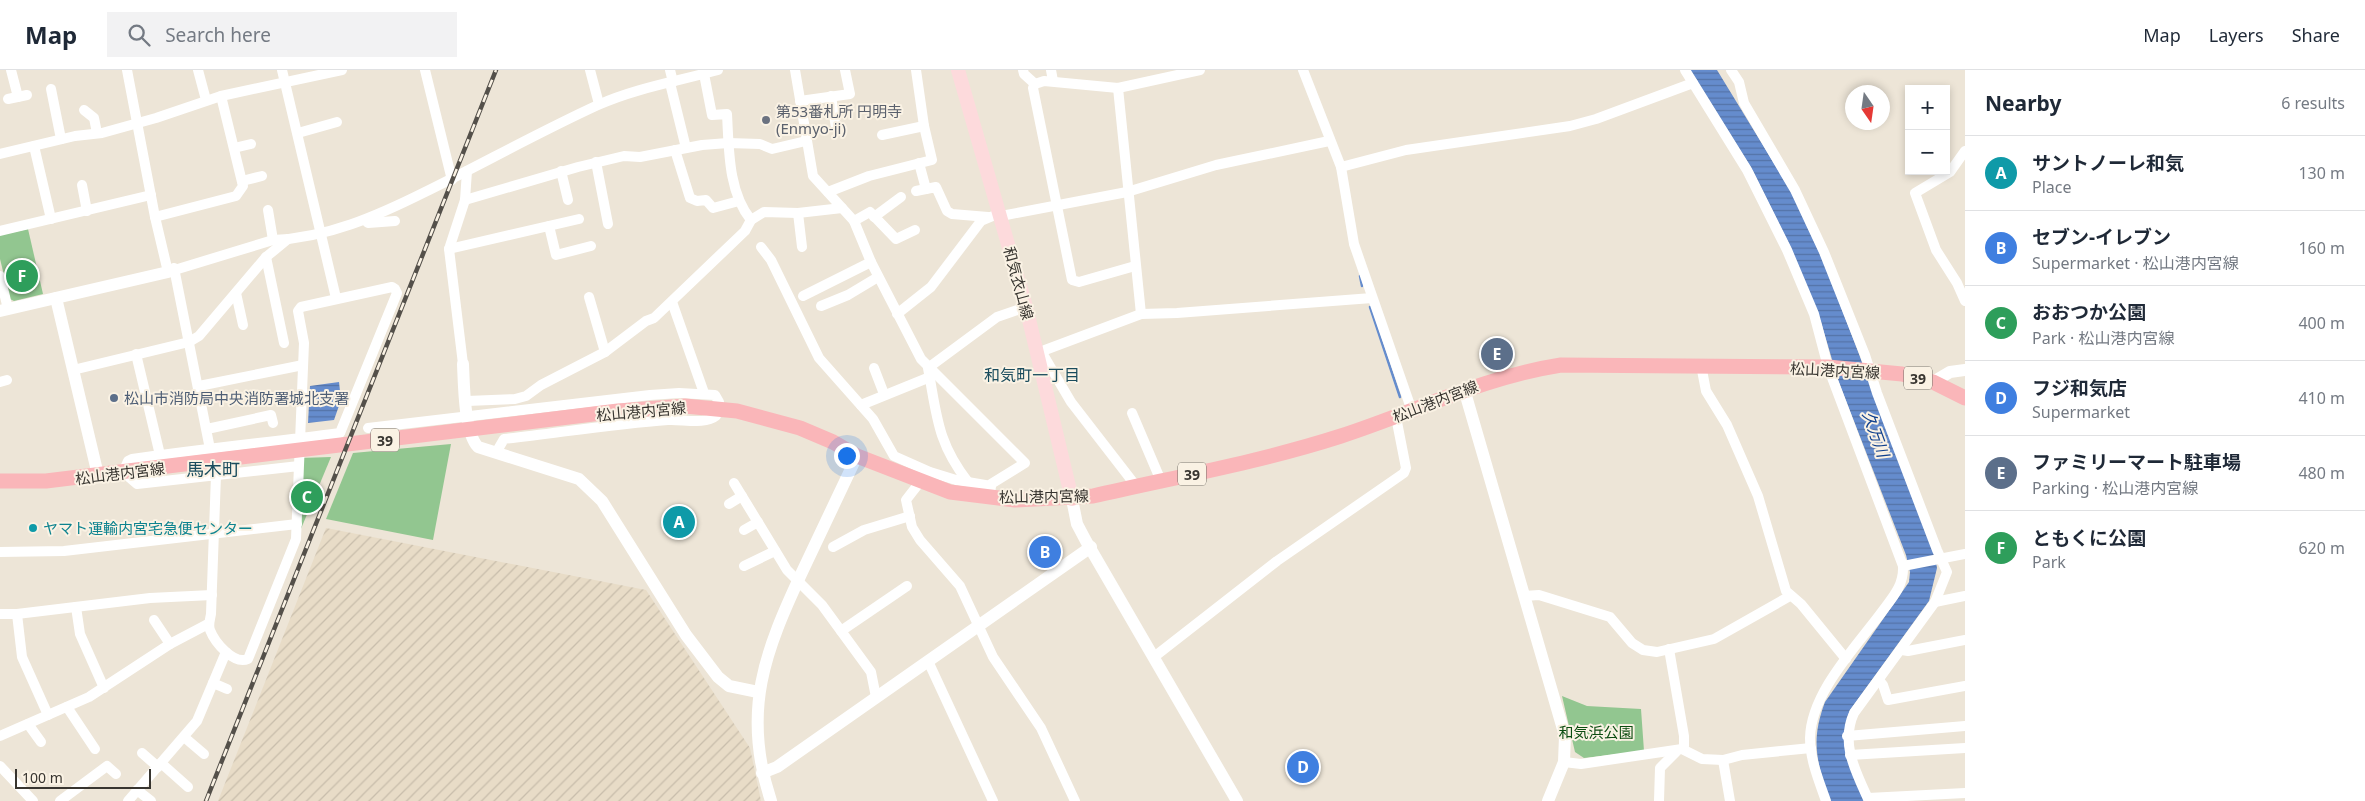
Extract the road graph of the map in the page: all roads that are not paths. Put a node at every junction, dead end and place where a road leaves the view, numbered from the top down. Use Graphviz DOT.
graph roads {
  1 [pos="11,70"];
  2 [pos="127,70"];
  3 [pos="198,70"];
  4 [pos="282,70"];
  5 [pos="342,70"];
  6 [pos="425,70"];
  7 [pos="590,70"];
  8 [pos="670,70"];
  9 [pos="718,70"];
  10 [pos="795,70"];
  11 [pos="845,70"];
  12 [pos="916,70"];
  13 [pos="958,70"];
  14 [pos="1023,70"];
  15 [pos="1050,70"];
  16 [pos="1200,70"];
  17 [pos="1303,70"];
  18 [pos="1684,70"];
  19 [pos="1731,70"];
  20 [pos="1179,72"];
  21 [pos="704,74"];
  22 [pos="1053,81"];
  23 [pos="671,82"];
  24 [pos="285,83"];
  25 [pos="1693,83"];
  26 [pos="1035,84"];
  27 [pos="1118,88"];
  28 [pos="51,89"];
  29 [pos="221,96"];
  30 [pos="831,96"];
  31 [pos="18,97"];
  32 [pos="206,100"];
  33 [pos="800,100"];
  34 [pos="600,104"];
  35 [pos="84,110"];
  36 [pos="337,122"];
  37 [pos="137,123"];
  38 [pos="924,126"];
  39 [pos="836,128"];
  40 [pos="97,133"];
  41 [pos="298,133"];
  42 [pos="882,135"];
  43 [pos="61,139"];
  44 [pos="806,141"];
  45 [pos="1329,141"];
  46 [pos="728,143"];
  47 [pos="251,144"];
  48 [pos="34,146"];
  49 [pos="234,148"];
  50 [pos="686,148"];
  51 [pos="675,150"];
  52 [pos="1965,151"];
  53 [pos="0,154"];
  54 [pos="596,162"];
  55 [pos="919,163"];
  56 [pos="1341,167"];
  57 [pos="467,171"];
  58 [pos="561,172"];
  59 [pos="262,176"];
  60 [pos="452,180"];
  61 [pos="242,181"];
  62 [pos="82,185"];
  63 [pos="828,192"];
  64 [pos="1128,192"];
  65 [pos="151,195"];
  66 [pos="901,197"];
  67 [pos="465,200"];
  68 [pos="568,200"];
  69 [pos="739,201"];
  70 [pos="1056,206"];
  71 [pos="842,208"];
  72 [pos="87,210"];
  73 [pos="268,210"];
  74 [pos="798,213"];
  75 [pos="997,215"];
  76 [pos="155,217"];
  77 [pos="874,217"];
  78 [pos="579,218"];
  79 [pos="51,219"];
  80 [pos="366,220"];
  81 [pos="751,220"];
  82 [pos="395,221"];
  83 [pos="854,221"];
  84 [pos="608,224"];
  85 [pos="549,226"];
  86 [pos="915,230"];
  87 [pos="0,231"];
  88 [pos="322,232"];
  89 [pos="288,239"];
  90 [pos="273,240"];
  91 [pos="591,246"];
  92 [pos="761,247"];
  93 [pos="802,247"];
  94 [pos="450,249"];
  95 [pos="266,257"];
  96 [pos="871,262"];
  97 [pos="1136,266"];
  98 [pos="171,270"];
  99 [pos="0,276"];
  100 [pos="878,277"];
  101 [pos="236,293"];
  102 [pos="803,296"];
  103 [pos="588,297"];
  104 [pos="56,298"];
  105 [pos="336,298"];
  106 [pos="1372,298"];
  107 [pos="1965,301"];
  108 [pos="672,302"];
  109 [pos="821,306"];
  110 [pos="1026,307"];
  111 [pos="4,310"];
  112 [pos="897,314"];
  113 [pos="1141,314"];
  114 [pos="243,325"];
  115 [pos="190,342"];
  116 [pos="284,343"];
  117 [pos="605,352"];
  118 [pos="1039,352"];
  119 [pos="136,354"];
  120 [pos="463,364"];
  121 [pos="303,365"];
  122 [pos="1701,366"];
  123 [pos="1831,367"];
  124 [pos="874,368"];
  125 [pos="74,370"];
  126 [pos="1965,370"];
  127 [pos="1869,371"];
  128 [pos="929,373"];
  129 [pos="1933,382"];
  130 [pos="199,386"];
  131 [pos="1464,389"];
  132 [pos="704,393"];
  133 [pos="884,394"];
  134 [pos="1965,398"];
  135 [pos="466,401"];
  136 [pos="861,405"];
  137 [pos="719,408"];
  138 [pos="1412,411"];
  139 [pos="1132,413"];
  140 [pos="1396,417"];
  141 [pos="468,418"];
  142 [pos="273,423"];
  143 [pos="368,428"];
  144 [pos="207,429"];
  145 [pos="300,438"];
  146 [pos="497,451"];
  147 [pos="160,455"];
  148 [pos="856,456"];
  149 [pos="214,462"];
  150 [pos="298,466"];
  151 [pos="123,472"];
  152 [pos="98,476"];
  153 [pos="0,481"];
  154 [pos="1162,481"];
  155 [pos="920,482"];
  156 [pos="968,482"];
  157 [pos="734,484"];
  158 [pos="1136,486"];
  159 [pos="991,492"];
  160 [pos="742,496"];
  161 [pos="1072,499"];
  162 [pos="729,504"];
  163 [pos="910,516"];
  164 [pos="758,522"];
  165 [pos="296,524"];
  166 [pos="744,530"];
  167 [pos="214,533"];
  168 [pos="833,547"];
  169 [pos="1090,547"];
  170 [pos="775,550"];
  171 [pos="0,552"];
  172 [pos="1965,554"];
  173 [pos="1940,560"];
  174 [pos="744,566"];
  175 [pos="1905,566"];
  176 [pos="798,582"];
  177 [pos="907,586"];
  178 [pos="212,595"];
  179 [pos="1524,596"];
  180 [pos="1790,596"];
  181 [pos="1965,596"];
  182 [pos="1935,602"];
  183 [pos="76,607"];
  184 [pos="0,614"];
  185 [pos="17,614"];
  186 [pos="154,620"];
  187 [pos="208,624"];
  188 [pos="978,627"];
  189 [pos="841,631"];
  190 [pos="1965,640"];
  191 [pos="170,644"];
  192 [pos="1668,649"];
  193 [pos="1902,650"];
  194 [pos="226,652"];
  195 [pos="1154,656"];
  196 [pos="1846,659"];
  197 [pos="928,661"];
  198 [pos="1879,680"];
  199 [pos="213,683"];
  200 [pos="1965,686"];
  201 [pos="104,688"];
  202 [pos="227,689"];
  203 [pos="758,692"];
  204 [pos="876,697"];
  205 [pos="67,707"];
  206 [pos="48,715"];
  207 [pos="28,724"];
  208 [pos="1965,726"];
  209 [pos="0,736"];
  210 [pos="1847,736"];
  211 [pos="184,737"];
  212 [pos="42,742"];
  213 [pos="95,748"];
  214 [pos="1811,748"];
  215 [pos="1965,748"];
  216 [pos="1680,750"];
  217 [pos="142,753"];
  218 [pos="204,754"];
  219 [pos="1651,754"];
  220 [pos="1850,755"];
  221 [pos="1723,760"];
  222 [pos="1564,762"];
  223 [pos="159,765"];
  224 [pos="0,766"];
  225 [pos="1660,768"];
  226 [pos="762,773"];
  227 [pos="116,774"];
  228 [pos="188,787"];
  229 [pos="137,790"];
  230 [pos="1965,793"];
  231 [pos="1868,800"];
  232 [pos="34,801"];
  233 [pos="60,801"];
  234 [pos="128,801"];
  235 [pos="151,801"];
  236 [pos="770,801"];
  237 [pos="993,801"];
  238 [pos="1075,801"];
  239 [pos="1237,801"];
  240 [pos="1548,801"];
  241 [pos="1659,801"];
  242 [pos="1730,801"];
  243 [pos="1826,801"];
  1 -- 31 [label="street"];
  2 -- 37 [label="street"];
  3 -- 32 [label="street"];
  4 -- 24 [label="street"];
  5 -- 24 [label="street"];
  6 -- 60 [label="street"];
  7 -- 34 [label="street"];
  8 -- 23 [label="street"];
  9 -- 21 [label="street"];
  10 -- 33 [label="street"];
  11 -- 30 [label="street"];
  12 -- 38 [label="street"];
  13 -- 75 [label="main road, 和気衣山線"];
  14 -- 26 [label="street"];
  15 -- 22 [label="street"];
  16 -- 20 [label="street"];
  17 -- 45 [label="street"];
  18 -- 25 [label="street"];
  19 -- 127 [label="street"];
  20 -- 27 [label="street"];
  21 -- 23 [label="street"];
  21 -- 46 [label="street"];
  22 -- 26 [label="street"];
  22 -- 27 [label="street"];
  23 -- 34 [label="street"];
  23 -- 50 [label="street"];
  24 -- 29 [label="street"];
  24 -- 41 [label="street"];
  25 -- 56 [label="street"];
  25 -- 123 [label="street"];
  26 -- 70 [label="street"];
  27 -- 64 [label="street"];
  28 -- 43 [label="street"];
  29 -- 32 [label="street"];
  29 -- 49 [label="street"];
  30 -- 33 [label="street"];
  30 -- 39 [label="street"];
  32 -- 37 [label="street"];
  33 -- 44 [label="street"];
  34 -- 57 [label="street"];
  35 -- 40 [label="street"];
  36 -- 41 [label="street"];
  37 -- 40 [label="street"];
  37 -- 65 [label="street"];
  38 -- 42 [label="street"];
  38 -- 55 [label="street"];
  40 -- 43 [label="street"];
  41 -- 88 [label="street"];
  43 -- 48 [label="street"];
  44 -- 46 [label="street"];
  44 -- 63 [label="street"];
  45 -- 56 [label="street"];
  45 -- 64 [label="street"];
  46 -- 50 [label="street"];
  46 -- 69 [label="street"];
  47 -- 49 [label="street"];
  48 -- 53 [label="street"];
  48 -- 79 [label="street"];
  49 -- 61 [label="street"];
  50 -- 51 [label="street"];
  51 -- 54 [label="street"];
  51 -- 69 [label="street"];
  52 -- 107 [label="street"];
  54 -- 58 [label="street"];
  54 -- 84 [label="street"];
  55 -- 63 [label="street"];
  55 -- 75 [label="street"];
  56 -- 106 [label="street"];
  57 -- 60 [label="street"];
  57 -- 67 [label="street"];
  58 -- 67 [label="street"];
  58 -- 68 [label="street"];
  59 -- 61 [label="street"];
  60 -- 80 [label="street"];
  61 -- 76 [label="street"];
  62 -- 72 [label="street"];
  63 -- 71 [label="street"];
  64 -- 70 [label="street"];
  64 -- 97 [label="street"];
  65 -- 72 [label="street"];
  65 -- 76 [label="street"];
  66 -- 77 [label="street"];
  67 -- 94 [label="street"];
  69 -- 81 [label="street"];
  70 -- 75 [label="street"];
  70 -- 97 [label="street"];
  71 -- 74 [label="street"];
  71 -- 83 [label="street"];
  72 -- 79 [label="street"];
  73 -- 90 [label="street"];
  74 -- 81 [label="street"];
  74 -- 93 [label="street"];
  75 -- 110 [label="main road, 和気衣山線"];
  75 -- 112 [label="street"];
  76 -- 98 [label="street"];
  77 -- 83 [label="street"];
  77 -- 86 [label="street"];
  78 -- 85 [label="street"];
  79 -- 87 [label="street"];
  80 -- 82 [label="street"];
  80 -- 88 [label="street"];
  81 -- 108 [label="street"];
  83 -- 96 [label="street"];
  85 -- 91 [label="street"];
  85 -- 94 [label="street"];
  88 -- 89 [label="street"];
  88 -- 105 [label="street"];
  89 -- 90 [label="street"];
  89 -- 95 [label="street"];
  90 -- 98 [label="street"];
  92 -- 136 [label="street"];
  94 -- 120 [label="street"];
  95 -- 101 [label="street"];
  95 -- 116 [label="street"];
  96 -- 100 [label="street"];
  96 -- 102 [label="street"];
  97 -- 113 [label="street"];
  98 -- 104 [label="street"];
  98 -- 115 [label="street"];
  99 -- 111 [label="street"];
  100 -- 109 [label="street"];
  100 -- 112 [label="street"];
  101 -- 114 [label="street"];
  101 -- 115 [label="street"];
  103 -- 117 [label="street"];
  104 -- 111 [label="street"];
  104 -- 125 [label="street"];
  105 -- 121 [label="street"];
  105 -- 145 [label="street"];
  106 -- 113 [label="street"];
  106 -- 138 [label="street"];
  108 -- 117 [label="street"];
  108 -- 132 [label="street"];
  110 -- 118 [label="main road, 和気衣山線"];
  110 -- 128 [label="street"];
  112 -- 128 [label="street"];
  113 -- 118 [label="street"];
  115 -- 119 [label="street"];
  115 -- 130 [label="street"];
  117 -- 135 [label="street"];
  118 -- 158 [label="street"];
  118 -- 161 [label="main road, 和気衣山線"];
  119 -- 125 [label="street"];
  119 -- 147 [label="street"];
  120 -- 135 [label="street"];
  121 -- 130 [label="street"];
  121 -- 145 [label="street"];
  122 -- 123 [label="main road, 松山港内宮線 / 39"];
  122 -- 131 [label="main road, 松山港内宮線 / 39"];
  122 -- 180 [label="street"];
  123 -- 127 [label="main road, 松山港内宮線 / 39"];
  123 -- 175 [label="street"];
  124 -- 133 [label="street"];
  125 -- 152 [label="street"];
  126 -- 129 [label="street"];
  127 -- 129 [label="main road, 松山港内宮線 / 39"];
  127 -- 173 [label="street"];
  128 -- 133 [label="street"];
  128 -- 156 [label="street"];
  128 -- 159 [label="street"];
  129 -- 134 [label="main road, 松山港内宮線 / 39"];
  130 -- 144 [label="street"];
  131 -- 138 [label="main road, 松山港内宮線 / 39"];
  131 -- 179 [label="street"];
  132 -- 137 [label="street"];
  132 -- 141 [label="street"];
  133 -- 136 [label="street"];
  135 -- 141 [label="street"];
  136 -- 156 [label="street"];
  137 -- 146 [label="street"];
  137 -- 148 [label="main road, 松山港内宮線 / 39"];
  137 -- 149 [label="main road, 松山港内宮線 / 39"];
  138 -- 140 [label="main road, 松山港内宮線 / 39"];
  139 -- 154 [label="street"];
  140 -- 154 [label="main road, 松山港内宮線 / 39"];
  140 -- 195 [label="street"];
  141 -- 143 [label="street"];
  141 -- 146 [label="street"];
  142 -- 144 [label="street"];
  144 -- 149 [label="street"];
  145 -- 149 [label="street"];
  145 -- 150 [label="street"];
  146 -- 203 [label="street"];
  147 -- 149 [label="street"];
  147 -- 151 [label="street"];
  148 -- 155 [label="main road, 松山港内宮線 / 39"];
  148 -- 176 [label="street"];
  149 -- 150 [label="street"];
  149 -- 151 [label="main road, 松山港内宮線 / 39"];
  149 -- 167 [label="street"];
  150 -- 165 [label="street"];
  151 -- 152 [label="main road, 松山港内宮線 / 39"];
  152 -- 153 [label="main road, 松山港内宮線 / 39"];
  154 -- 158 [label="main road, 松山港内宮線 / 39"];
  155 -- 159 [label="main road, 松山港内宮線 / 39"];
  155 -- 163 [label="street"];
  156 -- 159 [label="street"];
  157 -- 160 [label="street"];
  158 -- 161 [label="main road, 松山港内宮線 / 39"];
  159 -- 161 [label="main road, 松山港内宮線 / 39"];
  160 -- 162 [label="street"];
  160 -- 164 [label="street"];
  161 -- 169 [label="street"];
  163 -- 168 [label="street"];
  163 -- 188 [label="street"];
  164 -- 166 [label="street"];
  164 -- 170 [label="street"];
  165 -- 167 [label="street"];
  165 -- 194 [label="street"];
  167 -- 171 [label="street"];
  167 -- 178 [label="street"];
  169 -- 188 [label="street"];
  169 -- 195 [label="street"];
  170 -- 174 [label="street"];
  170 -- 176 [label="street"];
  172 -- 173 [label="street"];
  173 -- 175 [label="street"];
  173 -- 182 [label="street"];
  175 -- 196 [label="street"];
  176 -- 189 [label="street"];
  176 -- 203 [label="street"];
  177 -- 189 [label="street"];
  178 -- 183 [label="street"];
  178 -- 187 [label="street"];
  179 -- 192 [label="street"];
  179 -- 222 [label="street"];
  180 -- 192 [label="street"];
  180 -- 196 [label="street"];
  181 -- 182 [label="street"];
  182 -- 193 [label="street"];
  183 -- 185 [label="street"];
  183 -- 201 [label="street"];
  184 -- 185 [label="street"];
  185 -- 206 [label="street"];
  186 -- 191 [label="street"];
  187 -- 191 [label="street"];
  187 -- 194 [label="street"];
  188 -- 197 [label="street"];
  188 -- 238 [label="street"];
  189 -- 204 [label="street"];
  190 -- 193 [label="street"];
  191 -- 201 [label="street"];
  192 -- 216 [label="street"];
  193 -- 198 [label="street"];
  194 -- 199 [label="street"];
  195 -- 239 [label="street"];
  196 -- 214 [label="street"];
  197 -- 204 [label="street"];
  197 -- 237 [label="street"];
  198 -- 200 [label="street"];
  198 -- 210 [label="street"];
  199 -- 202 [label="street"];
  199 -- 211 [label="street"];
  201 -- 205 [label="street"];
  203 -- 226 [label="street"];
  204 -- 226 [label="street"];
  205 -- 206 [label="street"];
  205 -- 213 [label="street"];
  206 -- 207 [label="street"];
  207 -- 209 [label="street"];
  207 -- 212 [label="street"];
  208 -- 210 [label="street"];
  210 -- 220 [label="street"];
  211 -- 218 [label="street"];
  211 -- 223 [label="street"];
  214 -- 221 [label="street"];
  214 -- 243 [label="street"];
  215 -- 220 [label="street"];
  216 -- 219 [label="street"];
  216 -- 221 [label="street"];
  216 -- 225 [label="street"];
  217 -- 223 [label="street"];
  219 -- 222 [label="street"];
  219 -- 225 [label="street"];
  220 -- 231 [label="street"];
  221 -- 242 [label="street"];
  222 -- 240 [label="street"];
  223 -- 228 [label="street"];
  223 -- 229 [label="street"];
  224 -- 232 [label="street"];
  225 -- 241 [label="street"];
  226 -- 236 [label="street"];
  227 -- 233 [label="street"];
  229 -- 234 [label="street"];
  229 -- 235 [label="street"];
  230 -- 231 [label="street"];
}
